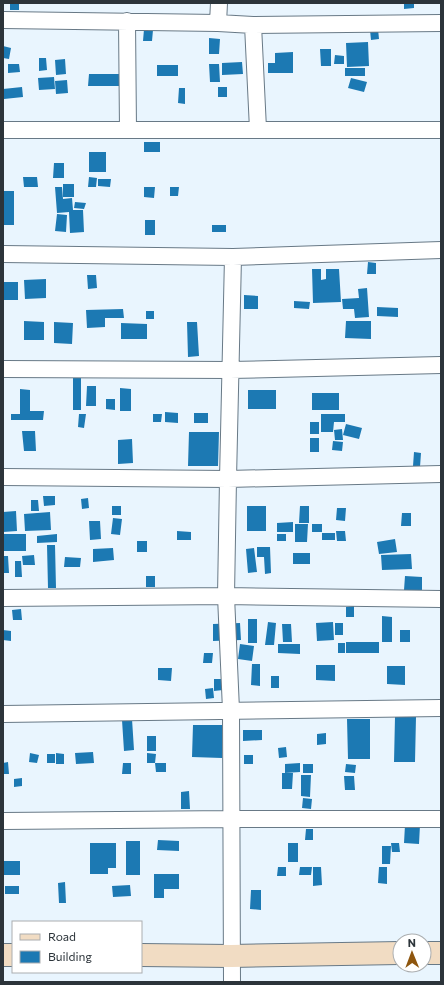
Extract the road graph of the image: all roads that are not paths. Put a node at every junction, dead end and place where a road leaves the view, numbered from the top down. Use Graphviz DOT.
graph roads {
  1 [pos="219,3"];
  2 [pos="3,20"];
  3 [pos="126,21"];
  4 [pos="218,23"];
  5 [pos="441,23"];
  6 [pos="253,25"];
  7 [pos="258,129"];
  8 [pos="3,130"];
  9 [pos="128,130"];
  10 [pos="441,130"];
  11 [pos="441,250"];
  12 [pos="3,254"];
  13 [pos="233,257"];
  14 [pos="441,364"];
  15 [pos="3,369"];
  16 [pos="230,370"];
  17 [pos="441,474"];
  18 [pos="3,477"];
  19 [pos="228,480"];
  20 [pos="226,596"];
  21 [pos="3,598"];
  22 [pos="441,599"];
  23 [pos="441,708"];
  24 [pos="231,710"];
  25 [pos="3,714"];
  26 [pos="232,819"];
  27 [pos="441,819"];
  28 [pos="3,821"];
  29 [pos="392,953"];
  30 [pos="142,955"];
  31 [pos="231,956"];
  32 [pos="232,982"];
  1 -- 4 [label="street"];
  2 -- 3 [label="street"];
  3 -- 4 [label="street"];
  3 -- 9 [label="street"];
  4 -- 6 [label="street"];
  5 -- 6 [label="street"];
  6 -- 7 [label="street"];
  7 -- 9 [label="street"];
  7 -- 10 [label="street"];
  8 -- 9 [label="street"];
  11 -- 13 [label="street"];
  12 -- 13 [label="street"];
  13 -- 16 [label="street"];
  14 -- 16 [label="street"];
  15 -- 16 [label="street"];
  16 -- 19 [label="street"];
  17 -- 19 [label="street"];
  18 -- 19 [label="street"];
  19 -- 20 [label="street"];
  20 -- 21 [label="street"];
  20 -- 22 [label="street"];
  20 -- 24 [label="street"];
  23 -- 24 [label="street"];
  24 -- 25 [label="street"];
  24 -- 26 [label="street"];
  26 -- 27 [label="street"];
  26 -- 28 [label="street"];
  26 -- 31 [label="street"];
  29 -- 31 [label="street"];
  30 -- 31 [label="street"];
  31 -- 32 [label="street"];
}
